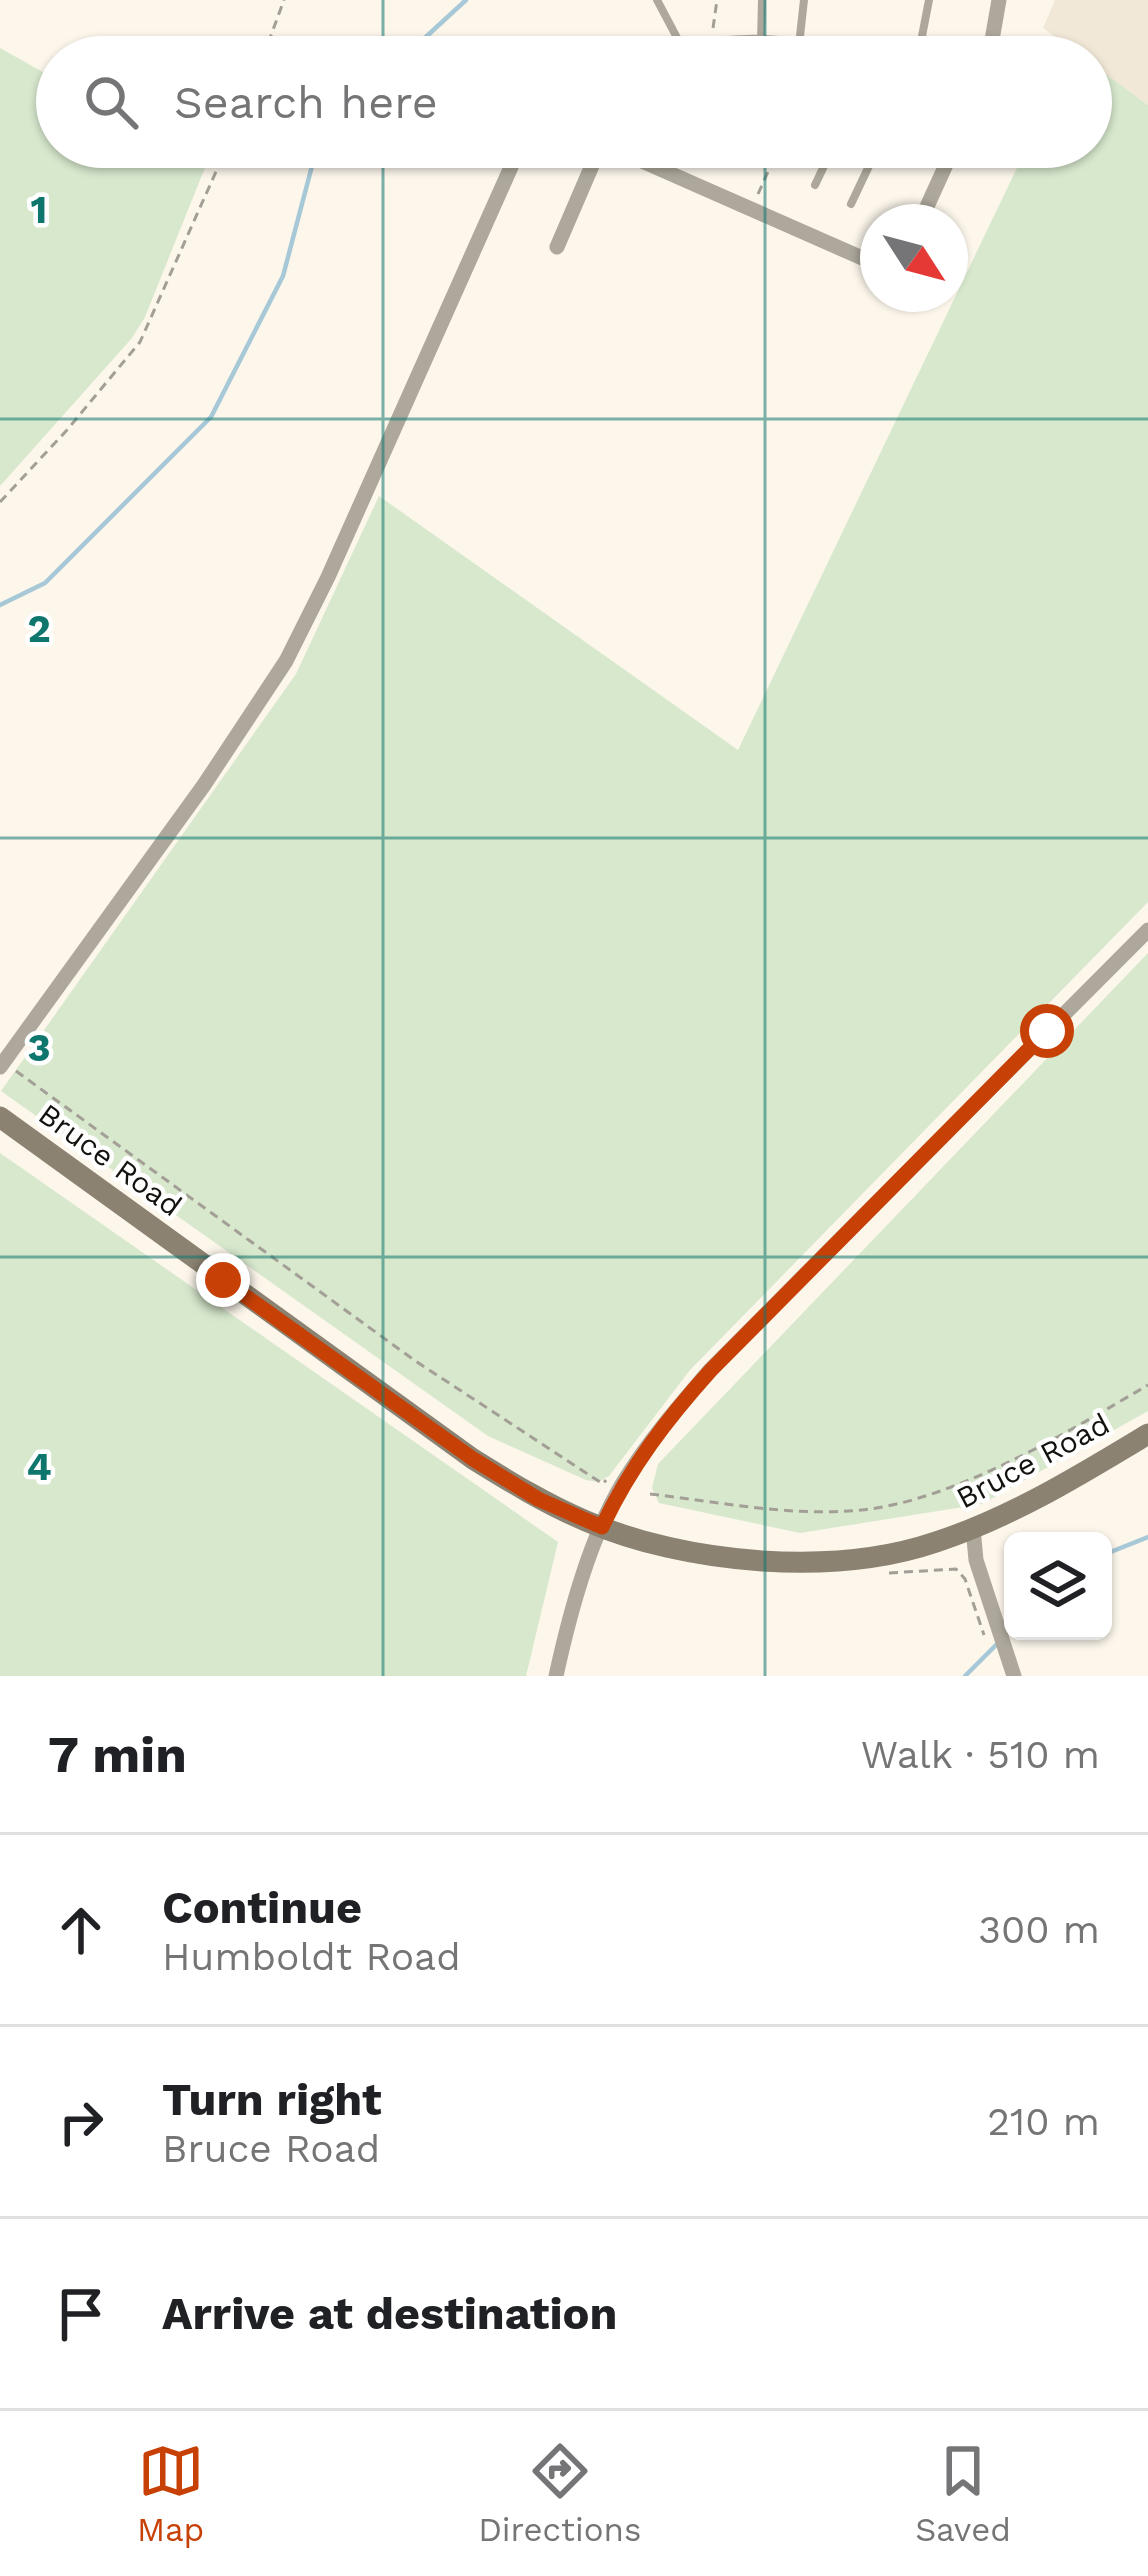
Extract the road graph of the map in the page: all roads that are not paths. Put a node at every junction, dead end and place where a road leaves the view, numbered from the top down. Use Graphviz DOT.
graph roads {
  1 [pos="657,0"];
  2 [pos="762,0"];
  3 [pos="804,0"];
  4 [pos="929,0"];
  5 [pos="999,0"];
  6 [pos="676,36"];
  7 [pos="761,36"];
  8 [pos="800,36"];
  9 [pos="922,36"];
  10 [pos="993,36"];
  11 [pos="511,168"];
  12 [pos="591,168"];
  13 [pos="658,168"];
  14 [pos="823,168"];
  15 [pos="868,168"];
  16 [pos="944,168"];
  17 [pos="815,185"];
  18 [pos="851,204"];
  19 [pos="928,204"];
  20 [pos="556,247"];
  21 [pos="860,257"];
  22 [pos="1148,930"];
  23 [pos="2,1065"];
  24 [pos="0,1117"];
  25 [pos="1148,1434"];
  26 [pos="602,1527"];
  27 [pos="973,1528"];
  28 [pos="556,1676"];
  29 [pos="1014,1676"];
  1 -- 6 [label="lane"];
  2 -- 7 [label="lane"];
  3 -- 8 [label="lane"];
  4 -- 9 [label="lane"];
  5 -- 10 [label="street"];
  11 -- 23 [label="street"];
  12 -- 20 [label="street"];
  13 -- 21 [label="street"];
  14 -- 17 [label="lane"];
  15 -- 18 [label="lane"];
  16 -- 19 [label="street"];
  22 -- 26 [label="street"];
  24 -- 26 [label="street, Bruce Road"];
  25 -- 27 [label="street, Bruce Road"];
  26 -- 27 [label="street, Bruce Road"];
  26 -- 28 [label="street"];
  27 -- 29 [label="street"];
}
